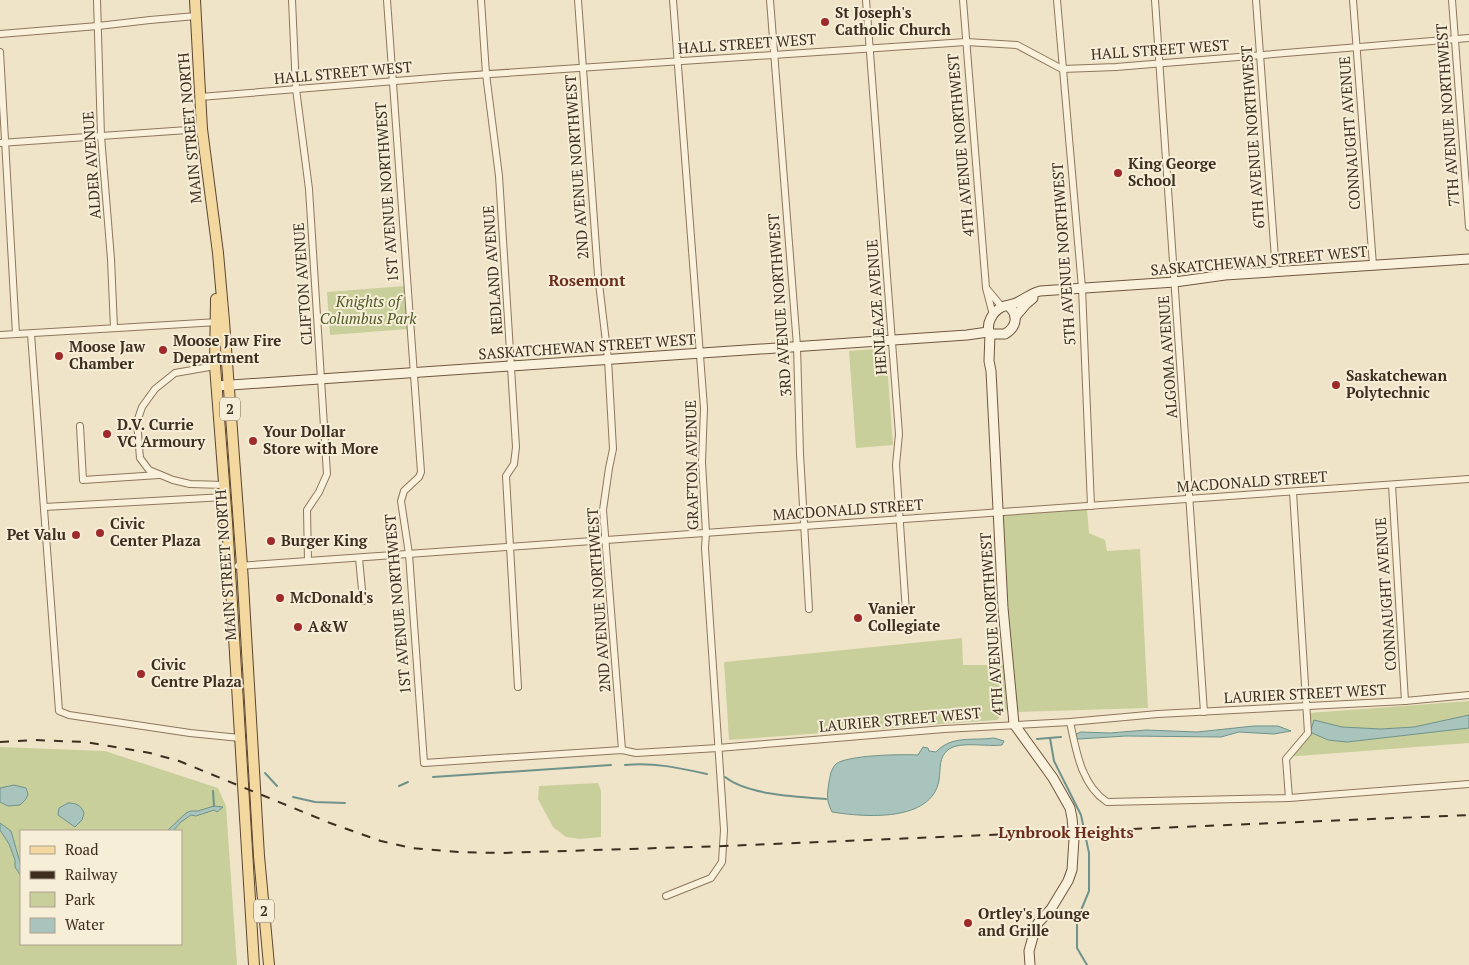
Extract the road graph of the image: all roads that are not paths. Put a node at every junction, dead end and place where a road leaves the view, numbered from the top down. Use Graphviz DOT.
graph roads {
  1 [pos="97,0"];
  2 [pos="195,0"];
  3 [pos="292,0"];
  4 [pos="387,0"];
  5 [pos="481,0"];
  6 [pos="578,0"];
  7 [pos="673,0"];
  8 [pos="770,0"];
  9 [pos="866,0"];
  10 [pos="963,0"];
  11 [pos="1057,0"];
  12 [pos="1155,0"];
  13 [pos="1256,0"];
  14 [pos="1353,0"];
  15 [pos="1452,0"];
  16 [pos="1458,0"];
  17 [pos="196,16"];
  18 [pos="98,26"];
  19 [pos="0,34"];
  20 [pos="1469,38"];
  21 [pos="1455,39"];
  22 [pos="966,42"];
  23 [pos="1356,46"];
  24 [pos="870,47"];
  25 [pos="0,52"];
  26 [pos="774,54"];
  27 [pos="1260,56"];
  28 [pos="677,61"];
  29 [pos="1160,64"];
  30 [pos="582,68"];
  31 [pos="1062,69"];
  32 [pos="486,74"];
  33 [pos="392,81"];
  34 [pos="296,90"];
  35 [pos="200,97"];
  36 [pos="202,128"];
  37 [pos="101,136"];
  38 [pos="3,143"];
  39 [pos="1469,227"];
  40 [pos="1469,259"];
  41 [pos="1373,265"];
  42 [pos="1276,272"];
  43 [pos="1175,282"];
  44 [pos="986,288"];
  45 [pos="1082,288"];
  46 [pos="1052,290"];
  47 [pos="1005,306"];
  48 [pos="1016,317"];
  49 [pos="220,321"];
  50 [pos="990,326"];
  51 [pos="114,328"];
  52 [pos="16,334"];
  53 [pos="31,334"];
  54 [pos="0,335"];
  55 [pos="1000,335"];
  56 [pos="892,339"];
  57 [pos="797,346"];
  58 [pos="699,352"];
  59 [pos="608,359"];
  60 [pos="215,366"];
  61 [pos="511,366"];
  62 [pos="991,371"];
  63 [pos="413,372"];
  64 [pos="321,379"];
  65 [pos="217,386"];
  66 [pos="228,386"];
  67 [pos="80,426"];
  68 [pos="161,475"];
  69 [pos="1469,479"];
  70 [pos="224,485"];
  71 [pos="1392,485"];
  72 [pos="1293,492"];
  73 [pos="225,497"];
  74 [pos="1190,499"];
  75 [pos="1091,506"];
  76 [pos="44,507"];
  77 [pos="997,512"];
  78 [pos="900,519"];
  79 [pos="804,526"];
  80 [pos="706,533"];
  81 [pos="605,540"];
  82 [pos="509,547"];
  83 [pos="409,554"];
  84 [pos="358,558"];
  85 [pos="308,561"];
  86 [pos="242,566"];
  87 [pos="229,567"];
  88 [pos="363,602"];
  89 [pos="809,610"];
  90 [pos="906,612"];
  91 [pos="518,687"];
  92 [pos="1469,695"];
  93 [pos="1405,701"];
  94 [pos="1307,707"];
  95 [pos="1204,712"];
  96 [pos="1070,722"];
  97 [pos="1014,724"];
  98 [pos="240,738"];
  99 [pos="718,748"];
  100 [pos="622,750"];
  101 [pos="424,763"];
  102 [pos="1469,784"];
  103 [pos="1289,798"];
  104 [pos="666,896"];
  105 [pos="254,965"];
  106 [pos="269,965"];
  107 [pos="1030,965"];
  1 -- 18 [label="street, ALDER AVENUE"];
  2 -- 17 [label="main road, MAIN STREET NORTH / 2"];
  3 -- 34 [label="street, CLIFTON AVENUE"];
  4 -- 33 [label="street, 1ST AVENUE NORTHWEST"];
  5 -- 32 [label="street, REDLAND AVENUE"];
  6 -- 30 [label="street, 2ND AVENUE NORTHWEST"];
  7 -- 28 [label="street, GRAFTON AVENUE"];
  8 -- 26 [label="street, 3RD AVENUE NORTHWEST"];
  9 -- 24 [label="street, HENLEAZE AVENUE"];
  10 -- 22 [label="street, 4TH AVENUE NORTHWEST"];
  11 -- 31 [label="street, 5TH AVENUE NORTHWEST"];
  12 -- 29 [label="street, ALGOMA AVENUE"];
  13 -- 27 [label="street, 6TH AVENUE NORTHWEST"];
  14 -- 23 [label="street, CONNAUGHT AVENUE"];
  15 -- 16 [label="street"];
  15 -- 21 [label="street, 7TH AVENUE NORTHWEST"];
  17 -- 18 [label="street"];
  17 -- 35 [label="main road, MAIN STREET NORTH / 2"];
  18 -- 19 [label="street"];
  18 -- 37 [label="street, ALDER AVENUE"];
  20 -- 21 [label="street, HALL STREET WEST"];
  21 -- 23 [label="street, HALL STREET WEST"];
  21 -- 39 [label="street, 7TH AVENUE NORTHWEST"];
  22 -- 24 [label="street, HALL STREET WEST"];
  22 -- 31 [label="street, HALL STREET WEST"];
  22 -- 44 [label="street, 4TH AVENUE NORTHWEST"];
  23 -- 27 [label="street, HALL STREET WEST"];
  23 -- 41 [label="street, CONNAUGHT AVENUE"];
  24 -- 26 [label="street, HALL STREET WEST"];
  24 -- 56 [label="street, HENLEAZE AVENUE"];
  25 -- 38 [label="street"];
  26 -- 28 [label="street, HALL STREET WEST"];
  26 -- 57 [label="street, 3RD AVENUE NORTHWEST"];
  27 -- 29 [label="street, HALL STREET WEST"];
  27 -- 42 [label="street, 6TH AVENUE NORTHWEST"];
  28 -- 30 [label="street, HALL STREET WEST"];
  28 -- 58 [label="street, GRAFTON AVENUE"];
  29 -- 31 [label="street, HALL STREET WEST"];
  29 -- 43 [label="street, ALGOMA AVENUE"];
  30 -- 32 [label="street, HALL STREET WEST"];
  30 -- 59 [label="street, 2ND AVENUE NORTHWEST"];
  31 -- 45 [label="street, 5TH AVENUE NORTHWEST"];
  32 -- 33 [label="street, HALL STREET WEST"];
  32 -- 61 [label="street, REDLAND AVENUE"];
  33 -- 34 [label="street, HALL STREET WEST"];
  33 -- 63 [label="street, 1ST AVENUE NORTHWEST"];
  34 -- 35 [label="street, HALL STREET WEST"];
  34 -- 64 [label="street, CLIFTON AVENUE"];
  35 -- 36 [label="main road, MAIN STREET NORTH / 2"];
  36 -- 37 [label="street"];
  36 -- 49 [label="main road, MAIN STREET NORTH / 2"];
  37 -- 38 [label="street"];
  37 -- 51 [label="street, ALDER AVENUE"];
  38 -- 52 [label="street"];
  40 -- 41 [label="street, SASKATCHEWAN STREET WEST"];
  41 -- 42 [label="street, SASKATCHEWAN STREET WEST"];
  42 -- 43 [label="street, SASKATCHEWAN STREET WEST"];
  43 -- 45 [label="street, SASKATCHEWAN STREET WEST"];
  43 -- 74 [label="street, ALGOMA AVENUE"];
  44 -- 47 [label="street"];
  44 -- 50 [label="street, 4TH AVENUE NORTHWEST"];
  45 -- 46 [label="street, SASKATCHEWAN STREET WEST"];
  45 -- 75 [label="street, 5TH AVENUE NORTHWEST"];
  46 -- 47 [label="street, SASKATCHEWAN STREET WEST"];
  46 -- 48 [label="street, SASKATCHEWAN STREET WEST"];
  47 -- 48 [label="street"];
  47 -- 50 [label="street, SASKATCHEWAN STREET WEST"];
  48 -- 55 [label="street, SASKATCHEWAN STREET WEST"];
  49 -- 51 [label="street"];
  49 -- 60 [label="main road, MAIN STREET NORTH / 2"];
  49 -- 66 [label="main road, MAIN STREET NORTH / 2"];
  50 -- 55 [label="street"];
  50 -- 56 [label="street, SASKATCHEWAN STREET WEST"];
  50 -- 62 [label="street, 4TH AVENUE NORTHWEST"];
  51 -- 53 [label="street"];
  52 -- 53 [label="street"];
  52 -- 54 [label="street"];
  53 -- 76 [label="street"];
  55 -- 62 [label="street, 4TH AVENUE NORTHWEST"];
  56 -- 57 [label="street, SASKATCHEWAN STREET WEST"];
  56 -- 78 [label="street, HENLEAZE AVENUE"];
  57 -- 58 [label="street, SASKATCHEWAN STREET WEST"];
  57 -- 79 [label="street, 3RD AVENUE NORTHWEST"];
  58 -- 59 [label="street, SASKATCHEWAN STREET WEST"];
  58 -- 80 [label="street, GRAFTON AVENUE"];
  59 -- 61 [label="street, SASKATCHEWAN STREET WEST"];
  59 -- 81 [label="street, 2ND AVENUE NORTHWEST"];
  60 -- 65 [label="main road, MAIN STREET NORTH / 2"];
  60 -- 68 [label="street"];
  61 -- 63 [label="street, SASKATCHEWAN STREET WEST"];
  61 -- 82 [label="street, REDLAND AVENUE"];
  62 -- 77 [label="street, 4TH AVENUE NORTHWEST"];
  63 -- 64 [label="street, SASKATCHEWAN STREET WEST"];
  63 -- 83 [label="street, 1ST AVENUE NORTHWEST"];
  64 -- 66 [label="street, SASKATCHEWAN STREET WEST"];
  64 -- 85 [label="street, CLIFTON AVENUE"];
  65 -- 66 [label="street, SASKATCHEWAN STREET WEST"];
  65 -- 70 [label="main road, MAIN STREET NORTH / 2"];
  66 -- 86 [label="main road, MAIN STREET NORTH / 2"];
  67 -- 68 [label="street"];
  68 -- 70 [label="street"];
  69 -- 71 [label="street, MACDONALD STREET"];
  70 -- 73 [label="main road, MAIN STREET NORTH / 2"];
  71 -- 72 [label="street, MACDONALD STREET"];
  71 -- 93 [label="street, CONNAUGHT AVENUE"];
  72 -- 74 [label="street, MACDONALD STREET"];
  72 -- 94 [label="street"];
  73 -- 76 [label="street"];
  73 -- 87 [label="main road, MAIN STREET NORTH / 2"];
  74 -- 75 [label="street, MACDONALD STREET"];
  74 -- 95 [label="street, ALGOMA AVENUE"];
  75 -- 77 [label="street, MACDONALD STREET"];
  76 -- 98 [label="street"];
  77 -- 78 [label="street, MACDONALD STREET"];
  77 -- 97 [label="street, 4TH AVENUE NORTHWEST"];
  78 -- 79 [label="street, MACDONALD STREET"];
  78 -- 90 [label="street, HENLEAZE AVENUE"];
  79 -- 80 [label="street, MACDONALD STREET"];
  79 -- 89 [label="street, 3RD AVENUE NORTHWEST"];
  80 -- 81 [label="street, MACDONALD STREET"];
  80 -- 99 [label="street, GRAFTON AVENUE"];
  81 -- 82 [label="street, MACDONALD STREET"];
  81 -- 100 [label="street, 2ND AVENUE NORTHWEST"];
  82 -- 83 [label="street, MACDONALD STREET"];
  82 -- 91 [label="street, REDLAND AVENUE"];
  83 -- 84 [label="street, MACDONALD STREET"];
  83 -- 101 [label="street, 1ST AVENUE NORTHWEST"];
  84 -- 85 [label="street, MACDONALD STREET"];
  84 -- 88 [label="street"];
  85 -- 86 [label="street, MACDONALD STREET"];
  86 -- 87 [label="street, MACDONALD STREET"];
  86 -- 106 [label="main road, MAIN STREET NORTH / 2"];
  87 -- 98 [label="main road, MAIN STREET NORTH / 2"];
  92 -- 93 [label="street, LAURIER STREET WEST"];
  93 -- 94 [label="street, LAURIER STREET WEST"];
  94 -- 95 [label="street, LAURIER STREET WEST"];
  94 -- 103 [label="street"];
  95 -- 96 [label="street, LAURIER STREET WEST"];
  96 -- 97 [label="street, LAURIER STREET WEST"];
  96 -- 103 [label="street"];
  97 -- 99 [label="street, LAURIER STREET WEST"];
  97 -- 107 [label="street, 4TH AVENUE NORTHWEST"];
  98 -- 105 [label="main road, MAIN STREET NORTH / 2"];
  99 -- 100 [label="street, LAURIER STREET WEST"];
  99 -- 104 [label="street, GRAFTON AVENUE"];
  100 -- 101 [label="street, LAURIER STREET WEST"];
  102 -- 103 [label="street"];
}
